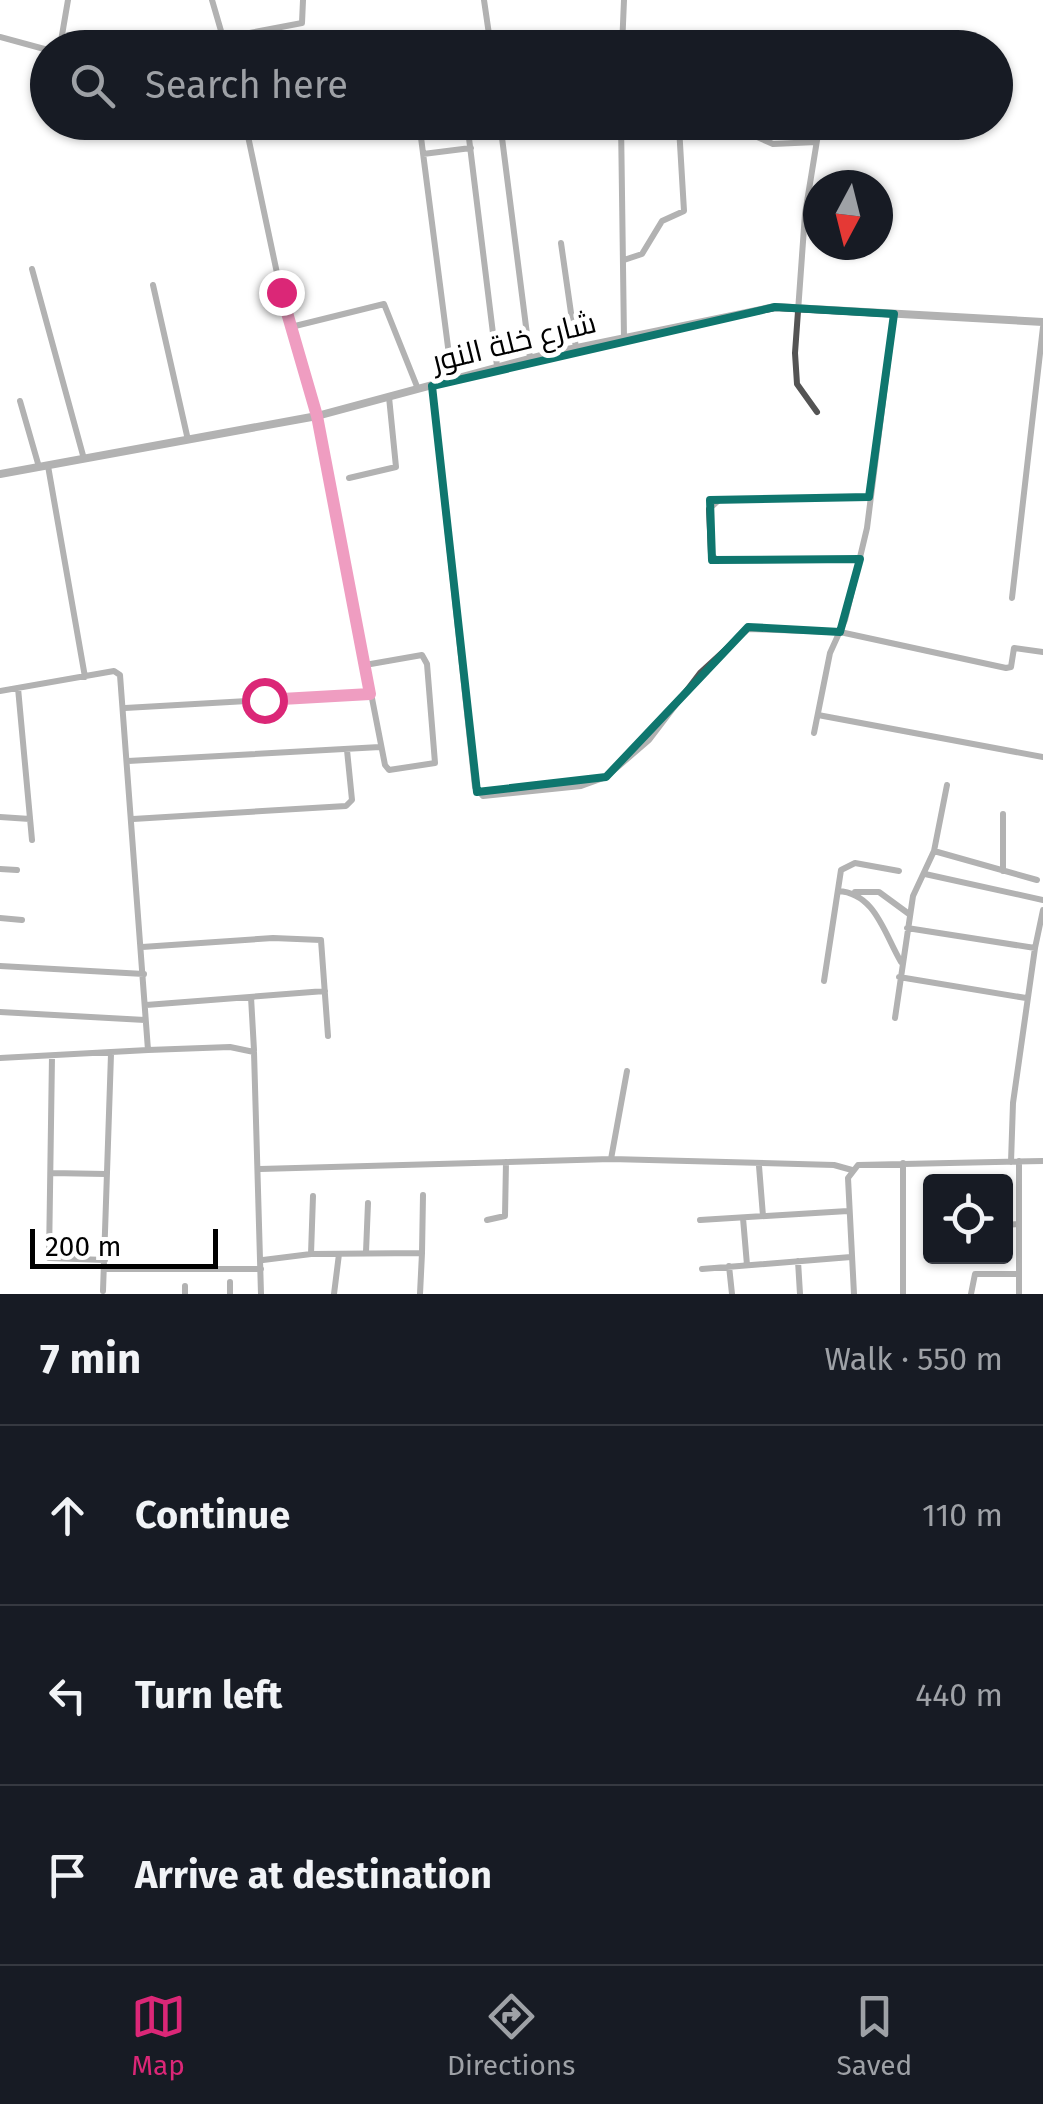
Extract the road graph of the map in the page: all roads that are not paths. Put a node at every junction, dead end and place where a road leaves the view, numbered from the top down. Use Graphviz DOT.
graph roads {
  1 [pos="68,0"];
  2 [pos="212,0"];
  3 [pos="303,0"];
  4 [pos="484,0"];
  5 [pos="624,0"];
  6 [pos="63,30"];
  7 [pos="221,30"];
  8 [pos="262,30"];
  9 [pos="488,30"];
  10 [pos="623,30"];
  11 [pos="0,38"];
  12 [pos="30,46"];
  13 [pos="250,140"];
  14 [pos="421,140"];
  15 [pos="469,140"];
  16 [pos="502,140"];
  17 [pos="622,140"];
  18 [pos="680,140"];
  19 [pos="764,140"];
  20 [pos="816,142"];
  21 [pos="470,148"];
  22 [pos="423,154"];
  23 [pos="561,243"];
  24 [pos="624,260"];
  25 [pos="32,269"];
  26 [pos="152,285"];
  27 [pos="798,306"];
  28 [pos="894,314"];
  29 [pos="1043,324"];
  30 [pos="291,327"];
  31 [pos="624,338"];
  32 [pos="576,348"];
  33 [pos="530,358"];
  34 [pos="498,366"];
  35 [pos="452,378"];
  36 [pos="432,386"];
  37 [pos="418,390"];
  38 [pos="389,397"];
  39 [pos="20,401"];
  40 [pos="817,412"];
  41 [pos="317,416"];
  42 [pos="188,441"];
  43 [pos="84,460"];
  44 [pos="43,467"];
  45 [pos="0,474"];
  46 [pos="350,478"];
  47 [pos="869,497"];
  48 [pos="860,559"];
  49 [pos="1012,598"];
  50 [pos="840,632"];
  51 [pos="1043,652"];
  52 [pos="365,665"];
  53 [pos="86,676"];
  54 [pos="18,688"];
  55 [pos="0,691"];
  56 [pos="370,694"];
  57 [pos="125,708"];
  58 [pos="818,715"];
  59 [pos="814,734"];
  60 [pos="380,747"];
  61 [pos="347,750"];
  62 [pos="1043,756"];
  63 [pos="128,760"];
  64 [pos="947,785"];
  65 [pos="1003,814"];
  66 [pos="0,818"];
  67 [pos="132,818"];
  68 [pos="30,819"];
  69 [pos="32,840"];
  70 [pos="934,851"];
  71 [pos="0,869"];
  72 [pos="17,870"];
  73 [pos="899,871"];
  74 [pos="1003,872"];
  75 [pos="925,874"];
  76 [pos="1037,880"];
  77 [pos="838,891"];
  78 [pos="854,892"];
  79 [pos="1043,900"];
  80 [pos="1043,910"];
  81 [pos="910,915"];
  82 [pos="0,918"];
  83 [pos="22,920"];
  84 [pos="907,928"];
  85 [pos="142,947"];
  86 [pos="1035,948"];
  87 [pos="902,963"];
  88 [pos="0,966"];
  89 [pos="144,974"];
  90 [pos="900,977"];
  91 [pos="824,981"];
  92 [pos="325,991"];
  93 [pos="252,997"];
  94 [pos="1026,998"];
  95 [pos="146,1005"];
  96 [pos="0,1012"];
  97 [pos="895,1018"];
  98 [pos="146,1020"];
  99 [pos="328,1036"];
  100 [pos="148,1050"];
  101 [pos="254,1052"];
  102 [pos="110,1054"];
  103 [pos="52,1056"];
  104 [pos="0,1058"];
  105 [pos="627,1071"];
  106 [pos="611,1159"];
  107 [pos="1015,1161"];
  108 [pos="1043,1161"];
  109 [pos="506,1162"];
  110 [pos="903,1163"];
  111 [pos="759,1166"];
  112 [pos="259,1170"];
  113 [pos="852,1170"];
  114 [pos="51,1173"];
  115 [pos="106,1174"];
  116 [pos="424,1194"];
  117 [pos="313,1196"];
  118 [pos="368,1203"];
  119 [pos="848,1211"];
  120 [pos="763,1216"];
  121 [pos="743,1218"];
  122 [pos="487,1220"];
  123 [pos="700,1220"];
  124 [pos="1013,1224"];
  125 [pos="1019,1224"];
  126 [pos="366,1252"];
  127 [pos="311,1254"];
  128 [pos="340,1254"];
  129 [pos="422,1254"];
  130 [pos="851,1257"];
  131 [pos="798,1261"];
  132 [pos="104,1264"];
  133 [pos="262,1265"];
  134 [pos="747,1265"];
  135 [pos="730,1266"];
  136 [pos="702,1268"];
  137 [pos="1019,1274"];
  138 [pos="230,1282"];
  139 [pos="104,1291"];
  140 [pos="230,1294"];
  141 [pos="260,1294"];
  142 [pos="334,1294"];
  143 [pos="420,1294"];
  144 [pos="732,1294"];
  145 [pos="800,1294"];
  146 [pos="854,1294"];
  147 [pos="903,1294"];
  148 [pos="971,1294"];
  149 [pos="1018,1294"];
  1 -- 6 [label="street"];
  2 -- 7 [label="street"];
  3 -- 8 [label="street"];
  4 -- 9 [label="street"];
  5 -- 10 [label="street"];
  11 -- 12 [label="street"];
  13 -- 30 [label="street"];
  14 -- 22 [label="street"];
  15 -- 21 [label="street"];
  16 -- 33 [label="street"];
  17 -- 24 [label="street"];
  18 -- 24 [label="street"];
  19 -- 20 [label="street"];
  20 -- 27 [label="street"];
  21 -- 22 [label="street"];
  21 -- 34 [label="street"];
  22 -- 35 [label="street"];
  23 -- 32 [label="street"];
  24 -- 31 [label="street"];
  25 -- 43 [label="street"];
  26 -- 42 [label="street"];
  27 -- 28 [label="street, شارع خلة النور"];
  27 -- 31 [label="street, شارع خلة النور"];
  27 -- 40 [label="street"];
  28 -- 29 [label="street, شارع خلة النور"];
  28 -- 47 [label="street"];
  29 -- 49 [label="street"];
  30 -- 37 [label="street"];
  30 -- 41 [label="street"];
  31 -- 32 [label="street, شارع خلة النور"];
  32 -- 33 [label="street, شارع خلة النور"];
  33 -- 34 [label="street, شارع خلة النور"];
  34 -- 35 [label="street, شارع خلة النور"];
  35 -- 36 [label="street, شارع خلة النور"];
  36 -- 37 [label="street, شارع خلة النور"];
  36 -- 50 [label="street"];
  37 -- 38 [label="street, شارع خلة النور"];
  38 -- 41 [label="street, شارع خلة النور"];
  38 -- 46 [label="street"];
  39 -- 44 [label="street"];
  41 -- 42 [label="street, شارع خلة النور"];
  41 -- 52 [label="street"];
  42 -- 43 [label="street, شارع خلة النور"];
  43 -- 44 [label="street, شارع خلة النور"];
  44 -- 45 [label="street, شارع خلة النور"];
  44 -- 53 [label="street"];
  47 -- 48 [label="street"];
  47 -- 48 [label="street"];
  48 -- 50 [label="street"];
  50 -- 51 [label="street"];
  50 -- 58 [label="street"];
  52 -- 56 [label="street"];
  52 -- 60 [label="street"];
  53 -- 54 [label="street"];
  53 -- 57 [label="street"];
  54 -- 55 [label="street"];
  54 -- 68 [label="street"];
  56 -- 57 [label="street"];
  56 -- 60 [label="street"];
  57 -- 63 [label="street"];
  58 -- 59 [label="street"];
  58 -- 62 [label="street"];
  60 -- 61 [label="street"];
  61 -- 63 [label="street"];
  61 -- 67 [label="street"];
  63 -- 67 [label="street"];
  64 -- 70 [label="street"];
  65 -- 74 [label="street"];
  66 -- 68 [label="street"];
  67 -- 85 [label="street"];
  68 -- 69 [label="street"];
  70 -- 74 [label="street"];
  70 -- 75 [label="street"];
  71 -- 72 [label="street"];
  73 -- 77 [label="street"];
  74 -- 76 [label="street"];
  75 -- 79 [label="street"];
  75 -- 81 [label="street"];
  77 -- 78 [label="street"];
  77 -- 91 [label="street"];
  78 -- 81 [label="street"];
  78 -- 87 [label="street"];
  80 -- 86 [label="street"];
  81 -- 84 [label="street"];
  82 -- 83 [label="street"];
  84 -- 86 [label="street"];
  84 -- 87 [label="street"];
  85 -- 89 [label="street"];
  85 -- 92 [label="street"];
  86 -- 94 [label="street"];
  87 -- 90 [label="street"];
  88 -- 89 [label="street"];
  89 -- 95 [label="street"];
  90 -- 94 [label="street"];
  90 -- 97 [label="street"];
  92 -- 93 [label="street"];
  92 -- 99 [label="street"];
  93 -- 95 [label="street"];
  93 -- 101 [label="street"];
  94 -- 107 [label="street"];
  95 -- 98 [label="street"];
  96 -- 98 [label="street"];
  98 -- 100 [label="street"];
  100 -- 101 [label="street"];
  100 -- 102 [label="street"];
  101 -- 112 [label="street"];
  102 -- 103 [label="street"];
  102 -- 115 [label="street"];
  103 -- 104 [label="street"];
  103 -- 114 [label="street"];
  105 -- 106 [label="street"];
  106 -- 109 [label="street"];
  106 -- 111 [label="street"];
  107 -- 108 [label="street"];
  107 -- 110 [label="street"];
  107 -- 125 [label="street"];
  109 -- 112 [label="street"];
  109 -- 122 [label="street"];
  110 -- 113 [label="street"];
  110 -- 147 [label="street"];
  111 -- 113 [label="street"];
  111 -- 120 [label="street"];
  112 -- 133 [label="street"];
  113 -- 119 [label="street"];
  114 -- 115 [label="street"];
  114 -- 132 [label="street"];
  115 -- 132 [label="street"];
  116 -- 129 [label="street"];
  117 -- 127 [label="street"];
  118 -- 126 [label="street"];
  119 -- 120 [label="street"];
  119 -- 130 [label="street"];
  120 -- 121 [label="street"];
  121 -- 123 [label="street"];
  121 -- 134 [label="street"];
  124 -- 125 [label="street"];
  125 -- 137 [label="street"];
  126 -- 128 [label="street"];
  126 -- 129 [label="street"];
  127 -- 128 [label="street"];
  127 -- 133 [label="street"];
  128 -- 142 [label="street"];
  129 -- 143 [label="street"];
  130 -- 131 [label="street"];
  130 -- 146 [label="street"];
  131 -- 134 [label="street"];
  131 -- 145 [label="street"];
  132 -- 133 [label="street"];
  132 -- 139 [label="street"];
  133 -- 141 [label="street"];
  134 -- 135 [label="street"];
  135 -- 136 [label="street"];
  135 -- 144 [label="street"];
  137 -- 148 [label="street"];
  137 -- 149 [label="street"];
  138 -- 140 [label="street"];
}
